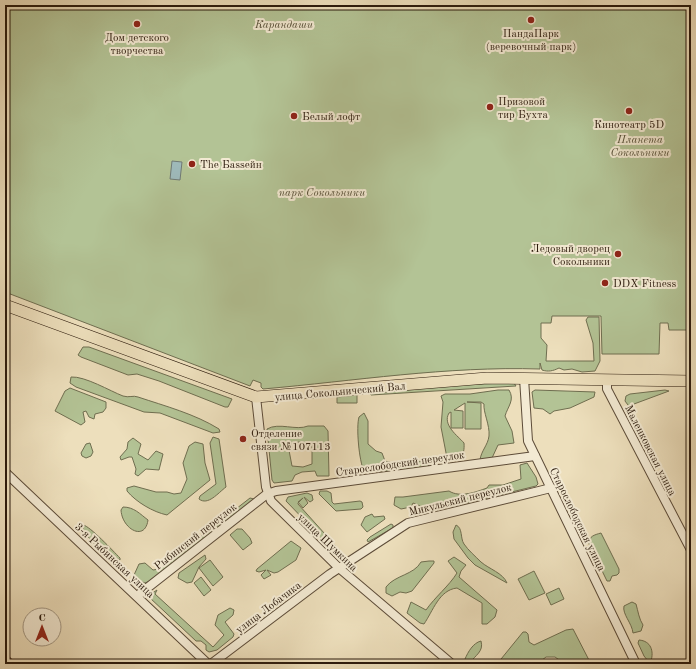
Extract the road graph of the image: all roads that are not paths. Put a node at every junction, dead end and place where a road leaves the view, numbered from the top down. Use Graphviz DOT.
graph roads {
  1 [pos="5,305"];
  2 [pos="524,378"];
  3 [pos="607,381"];
  4 [pos="691,381"];
  5 [pos="256,397"];
  6 [pos="535,456"];
  7 [pos="5,472"];
  8 [pos="551,488"];
  9 [pos="268,494"];
  10 [pos="691,550"];
  11 [pos="338,568"];
  12 [pos="137,596"];
  13 [pos="5,659"];
  14 [pos="10,664"];
  15 [pos="210,664"];
  16 [pos="452,664"];
  17 [pos="636,664"];
  1 -- 5 [label="main road, улица Сокольнический Вал"];
  2 -- 3 [label="main road, улица Сокольнический Вал"];
  2 -- 5 [label="main road, улица Сокольнический Вал"];
  2 -- 6 [label="street, Старослободская улица"];
  3 -- 4 [label="main road, улица Сокольнический Вал"];
  3 -- 10 [label="street, Маленковская улица"];
  5 -- 9 [label="street, улица Шумкина"];
  6 -- 8 [label="street, Старослободская улица"];
  6 -- 9 [label="street, Старослободский переулок"];
  7 -- 12 [label="street, 3-я Рыбинская улица"];
  8 -- 11 [label="street, Микульский переулок"];
  8 -- 17 [label="street, Старослободская улица"];
  9 -- 11 [label="street, улица Шумкина"];
  9 -- 12 [label="street, Рыбинский переулок"];
  11 -- 15 [label="street, улица Лобачика"];
  11 -- 16 [label="street, улица Шумкина"];
  12 -- 15 [label="street, 3-я Рыбинская улица"];
  13 -- 14 [label="street"];
}
